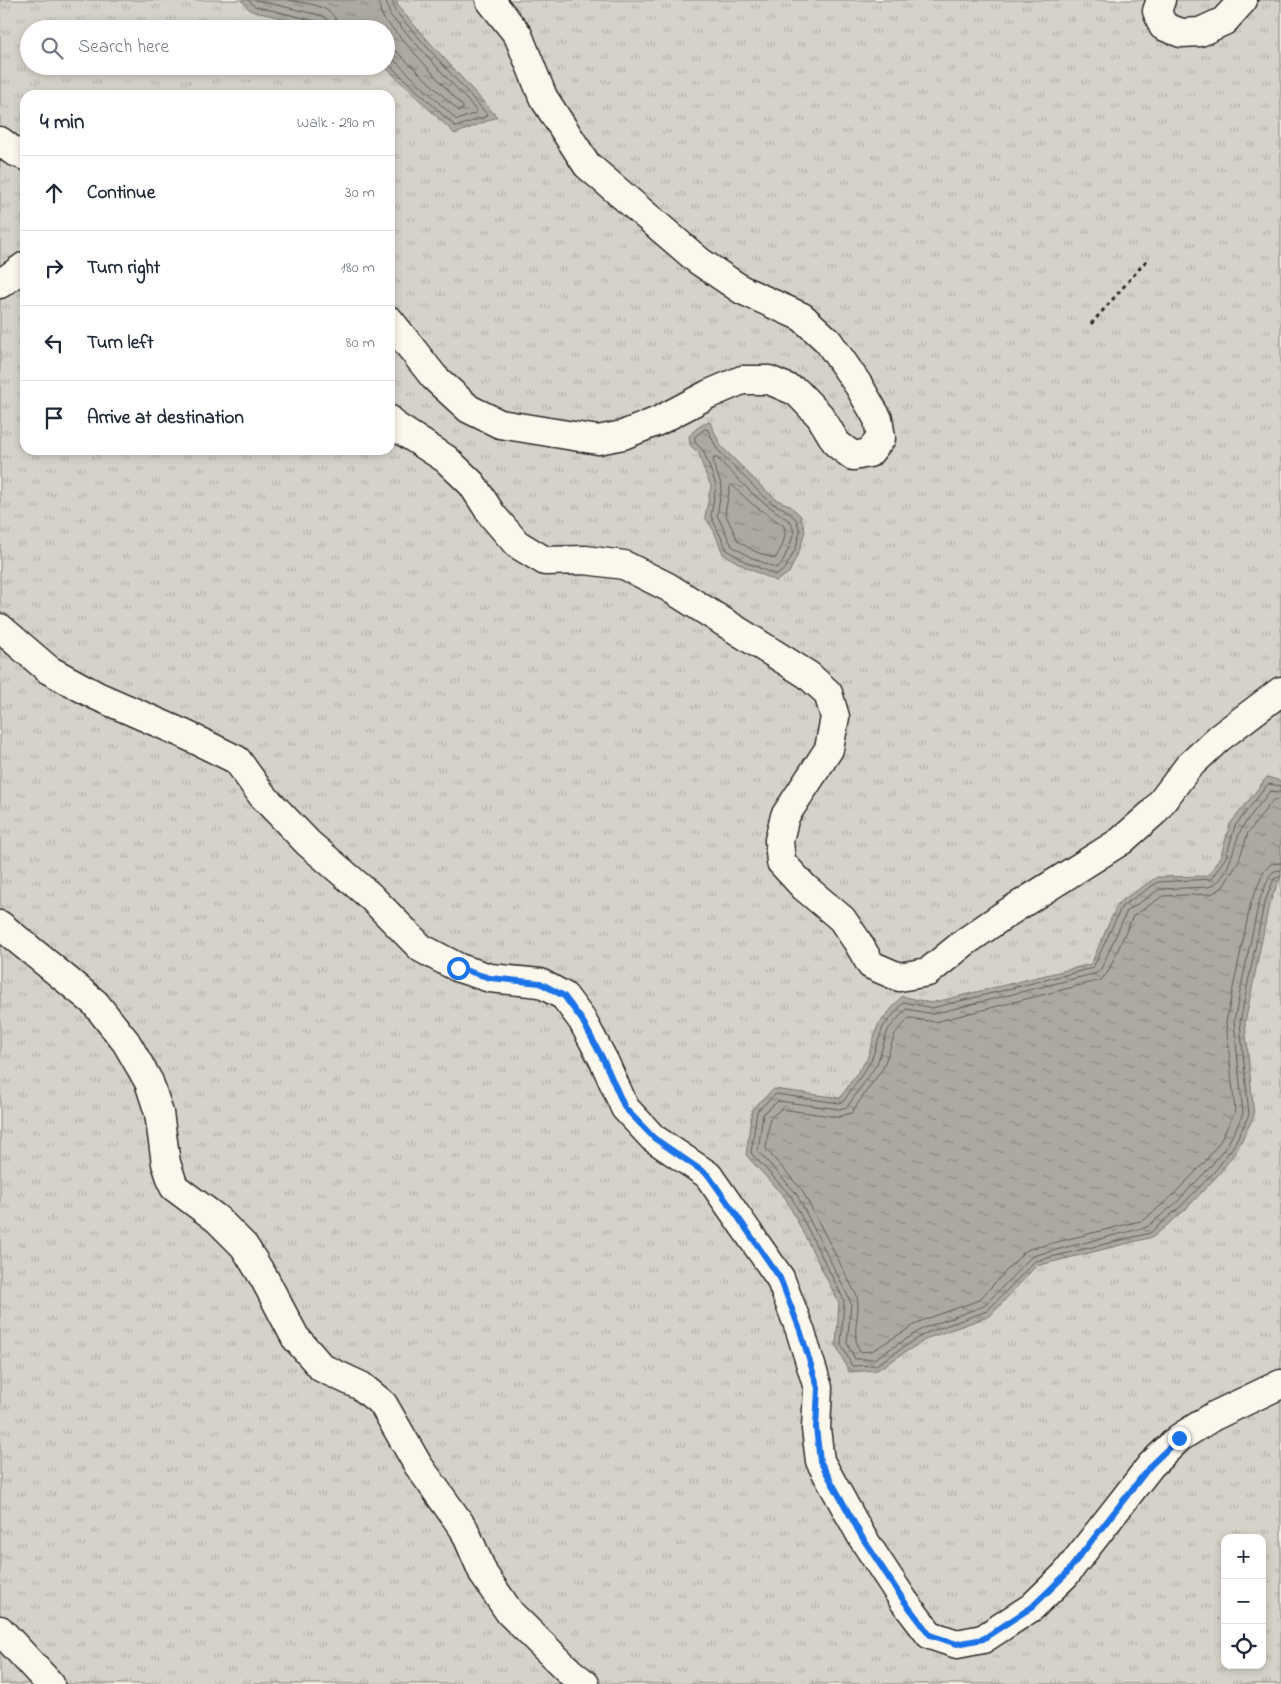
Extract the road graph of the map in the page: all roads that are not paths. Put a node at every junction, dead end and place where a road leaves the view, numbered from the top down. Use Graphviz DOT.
graph roads {
  1 [pos="490,0"];
  2 [pos="1161,0"];
  3 [pos="1243,0"];
  4 [pos="0,141"];
  5 [pos="20,154"];
  6 [pos="20,270"];
  7 [pos="0,284"];
  8 [pos="395,327"];
  9 [pos="395,426"];
  10 [pos="0,628"];
  11 [pos="1281,691"];
  12 [pos="0,925"];
  13 [pos="1281,1384"];
  14 [pos="0,1630"];
  15 [pos="50,1684"];
  16 [pos="585,1684"];
  1 -- 8 [label="street"];
  2 -- 3 [label="street"];
  4 -- 5 [label="street"];
  6 -- 7 [label="street"];
  9 -- 11 [label="street"];
  10 -- 13 [label="street"];
  12 -- 16 [label="street"];
  14 -- 15 [label="street"];
}
